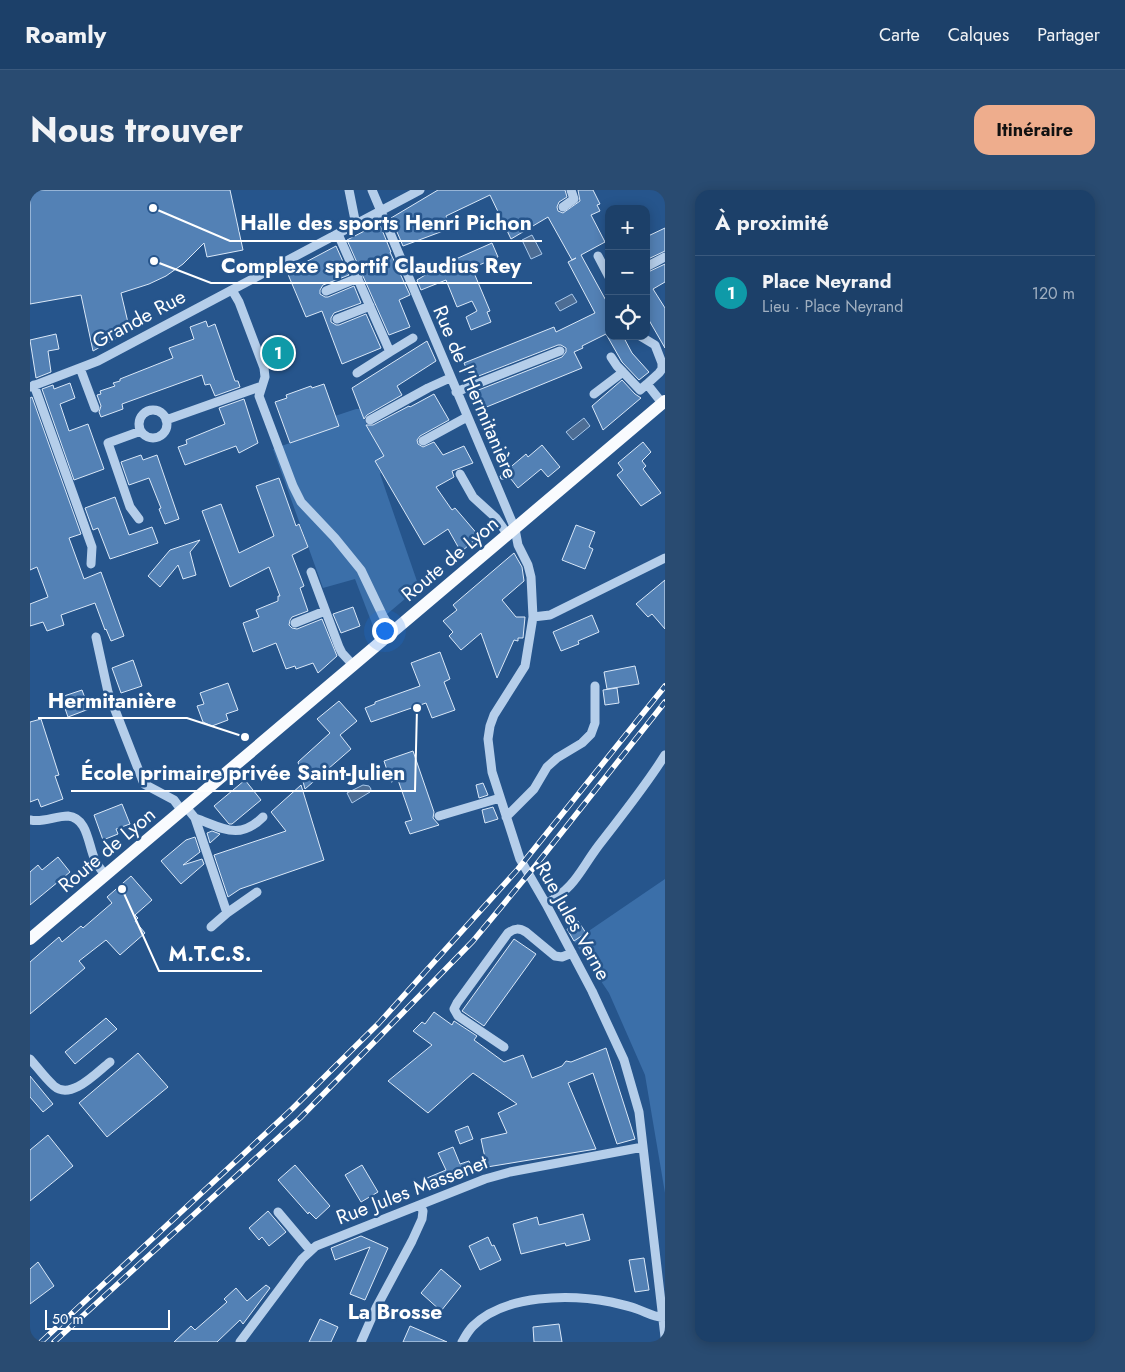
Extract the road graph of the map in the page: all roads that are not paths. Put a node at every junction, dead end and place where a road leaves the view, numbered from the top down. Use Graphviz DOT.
graph roads {
  1 [pos="349,190"];
  2 [pos="372,190"];
  3 [pos="420,190"];
  4 [pos="571,190"];
  5 [pos="563,207"];
  6 [pos="380,212"];
  7 [pos="356,225"];
  8 [pos="338,234"];
  9 [pos="598,256"];
  10 [pos="665,257"];
  11 [pos="650,265"];
  12 [pos="605,269"];
  13 [pos="358,278"];
  14 [pos="232,290"];
  15 [pos="326,291"];
  16 [pos="370,306"];
  17 [pos="337,320"];
  18 [pos="413,338"];
  19 [pos="647,340"];
  20 [pos="560,351"];
  21 [pos="390,352"];
  22 [pos="611,357"];
  23 [pos="80,368"];
  24 [pos="623,372"];
  25 [pos="357,373"];
  26 [pos="450,378"];
  27 [pos="647,384"];
  28 [pos="32,386"];
  29 [pos="262,386"];
  30 [pos="456,392"];
  31 [pos="594,394"];
  32 [pos="663,402"];
  33 [pos="95,408"];
  34 [pos="467,417"];
  35 [pos="166,420"];
  36 [pos="370,420"];
  37 [pos="141,431"];
  38 [pos="423,441"];
  39 [pos="460,474"];
  40 [pos="139,519"];
  41 [pos="511,532"];
  42 [pos="665,558"];
  43 [pos="91,564"];
  44 [pos="311,572"];
  45 [pos="326,611"];
  46 [pos="533,617"];
  47 [pos="295,623"];
  48 [pos="393,633"];
  49 [pos="96,637"];
  50 [pos="354,666"];
  51 [pos="595,686"];
  52 [pos="665,755"];
  53 [pos="500,798"];
  54 [pos="184,809"];
  55 [pos="439,816"];
  56 [pos="264,817"];
  57 [pos="506,817"];
  58 [pos="195,818"];
  59 [pos="30,820"];
  60 [pos="106,876"];
  61 [pos="257,892"];
  62 [pos="546,904"];
  63 [pos="227,913"];
  64 [pos="211,927"];
  65 [pos="30,940"];
  66 [pos="572,953"];
  67 [pos="504,1047"];
  68 [pos="30,1059"];
  69 [pos="110,1062"];
  70 [pos="643,1147"];
  71 [pos="420,1205"];
  72 [pos="278,1212"];
  73 [pos="310,1250"];
  74 [pos="660,1255"];
  75 [pos="662,1317"];
  76 [pos="665,1337"];
  77 [pos="240,1342"];
  78 [pos="361,1342"];
  79 [pos="462,1342"];
  1 -- 7 [label="street"];
  2 -- 6 [label="street, Rue de l'Hermitanière"];
  3 -- 6 [label="street, Grande Rue"];
  4 -- 5 [label="street"];
  6 -- 7 [label="street, Grande Rue"];
  6 -- 26 [label="street, Rue de l'Hermitanière"];
  7 -- 8 [label="street, Grande Rue"];
  8 -- 13 [label="street"];
  8 -- 14 [label="street, Grande Rue"];
  9 -- 12 [label="street"];
  10 -- 11 [label="street"];
  13 -- 15 [label="street"];
  13 -- 16 [label="street"];
  14 -- 23 [label="street, Grande Rue"];
  14 -- 29 [label="street"];
  16 -- 17 [label="street"];
  16 -- 21 [label="street"];
  18 -- 21 [label="street"];
  19 -- 27 [label="street"];
  20 -- 30 [label="street"];
  21 -- 25 [label="street"];
  22 -- 24 [label="street"];
  23 -- 28 [label="street, Grande Rue"];
  23 -- 33 [label="street"];
  24 -- 27 [label="street"];
  24 -- 31 [label="street"];
  26 -- 30 [label="street, Rue de l'Hermitanière"];
  26 -- 36 [label="street"];
  27 -- 32 [label="street"];
  28 -- 43 [label="street"];
  29 -- 35 [label="street"];
  29 -- 48 [label="street"];
  30 -- 34 [label="street, Rue de l'Hermitanière"];
  32 -- 41 [label="main road, Route de Lyon"];
  34 -- 38 [label="street"];
  34 -- 41 [label="street, Rue de l'Hermitanière"];
  35 -- 37 [label="street"];
  35 -- 37 [label="street"];
  37 -- 40 [label="street"];
  39 -- 41 [label="street"];
  41 -- 46 [label="street, Rue Jules Verne"];
  41 -- 48 [label="main road, Route de Lyon"];
  42 -- 46 [label="street"];
  44 -- 45 [label="street"];
  45 -- 47 [label="street"];
  45 -- 50 [label="street"];
  46 -- 53 [label="street, Rue Jules Verne"];
  48 -- 50 [label="main road, Route de Lyon"];
  49 -- 54 [label="street"];
  50 -- 54 [label="main road, Route de Lyon"];
  51 -- 57 [label="street"];
  52 -- 62 [label="street"];
  53 -- 55 [label="street"];
  53 -- 57 [label="street, Rue Jules Verne"];
  54 -- 58 [label="street"];
  54 -- 60 [label="main road, Route de Lyon"];
  56 -- 58 [label="street"];
  57 -- 62 [label="street, Rue Jules Verne"];
  58 -- 63 [label="street"];
  59 -- 60 [label="street"];
  60 -- 65 [label="main road, Route de Lyon"];
  61 -- 63 [label="street"];
  62 -- 66 [label="street, Rue Jules Verne"];
  63 -- 64 [label="street"];
  66 -- 67 [label="street"];
  66 -- 70 [label="street, Rue Jules Verne"];
  68 -- 69 [label="street"];
  70 -- 71 [label="street, Rue Jules Massenet"];
  70 -- 74 [label="street, Rue Jules Verne"];
  71 -- 73 [label="street, Rue Jules Massenet"];
  71 -- 78 [label="street"];
  72 -- 73 [label="street"];
  73 -- 77 [label="street, Rue Jules Massenet"];
  74 -- 75 [label="street, Rue Jules Verne"];
  75 -- 76 [label="street, Rue Jules Verne"];
  75 -- 79 [label="street"];
}
